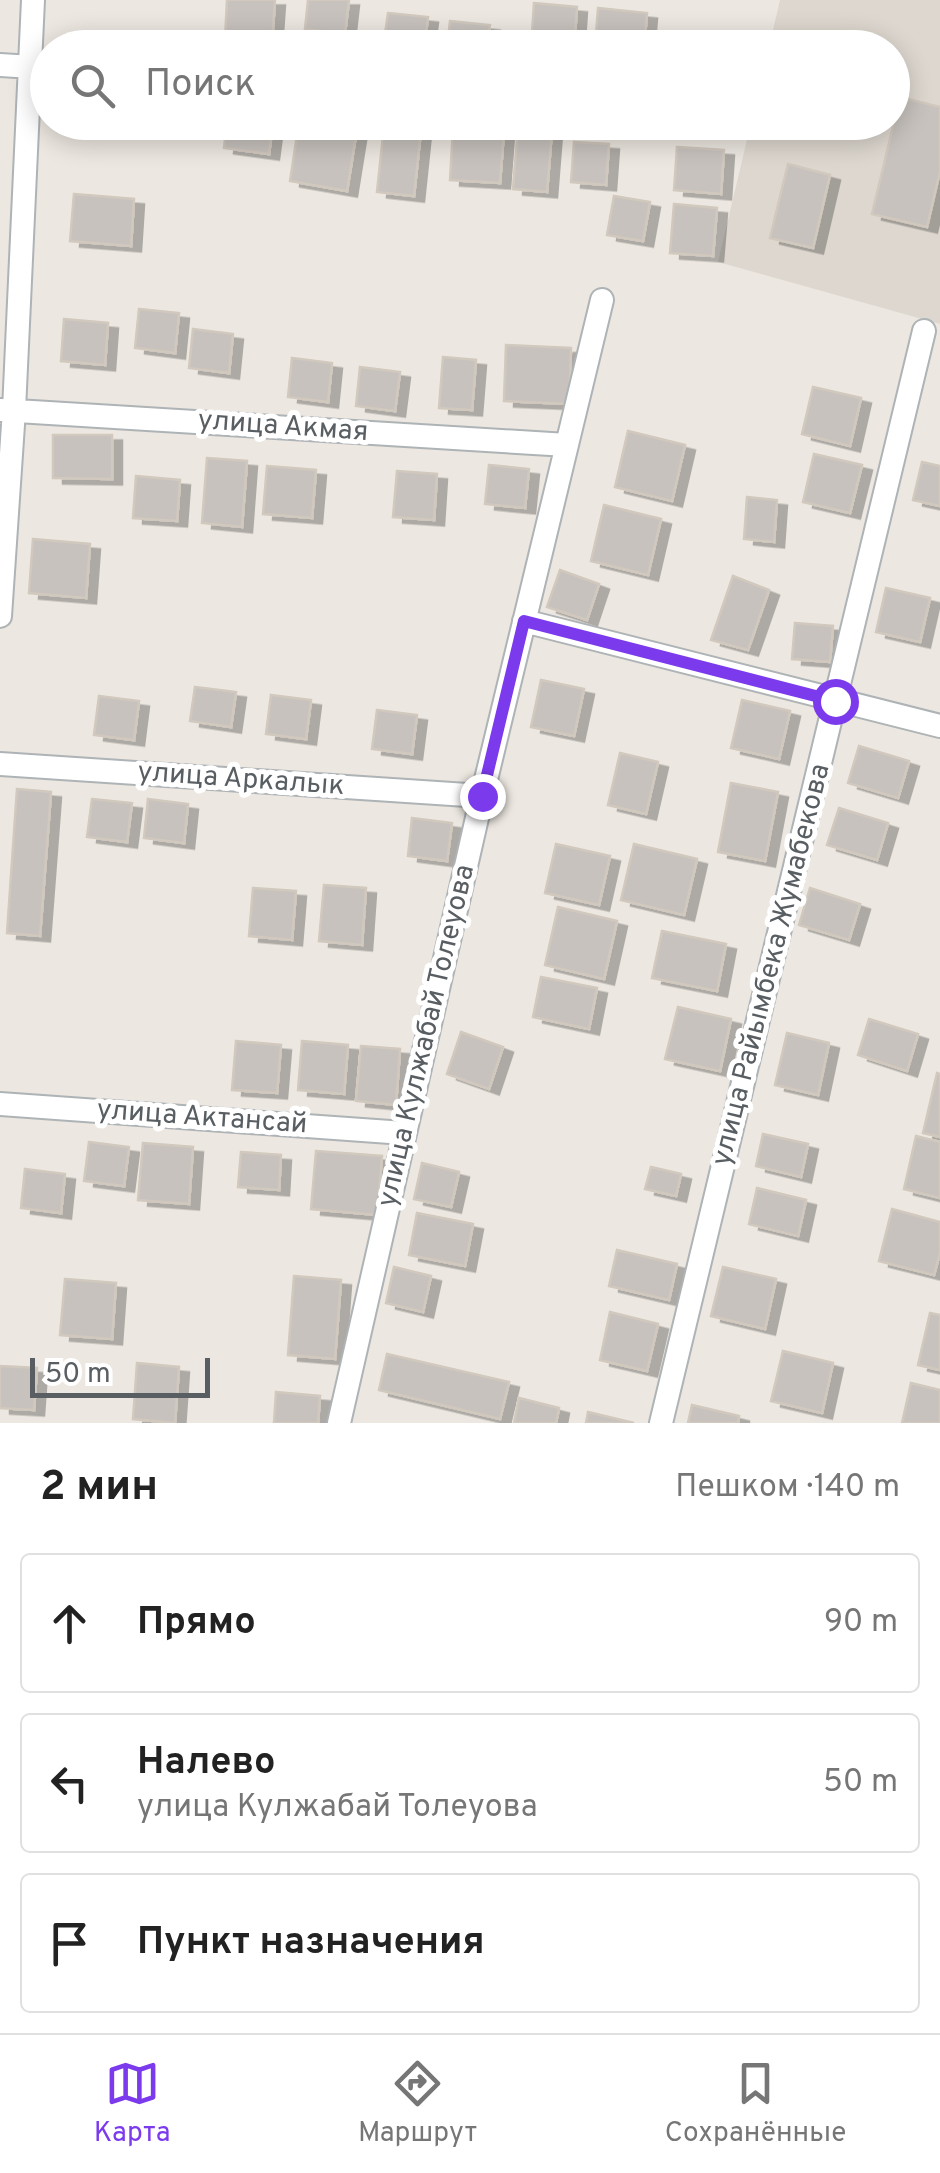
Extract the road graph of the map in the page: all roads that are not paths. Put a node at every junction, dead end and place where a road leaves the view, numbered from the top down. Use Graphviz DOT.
graph roads {
  1 [pos="34,0"];
  2 [pos="36,30"];
  3 [pos="0,65"];
  4 [pos="30,67"];
  5 [pos="32,140"];
  6 [pos="602,300"];
  7 [pos="924,331"];
  8 [pos="7,410"];
  9 [pos="567,445"];
  10 [pos="0,616"];
  11 [pos="524,621"];
  12 [pos="835,701"];
  13 [pos="940,726"];
  14 [pos="0,764"];
  15 [pos="482,796"];
  16 [pos="0,1104"];
  17 [pos="404,1133"];
  18 [pos="339,1423"];
  19 [pos="661,1423"];
  1 -- 2 [label="street"];
  3 -- 4 [label="street"];
  5 -- 8 [label="street"];
  6 -- 9 [label="street, улица Кулжабай Толеуова"];
  7 -- 12 [label="street, улица Райымбека Жумабекова"];
  8 -- 9 [label="street, улица Акмая"];
  8 -- 10 [label="street"];
  9 -- 11 [label="street, улица Кулжабай Толеуова"];
  11 -- 12 [label="street"];
  11 -- 15 [label="street, улица Кулжабай Толеуова"];
  12 -- 13 [label="street"];
  12 -- 19 [label="street, улица Райымбека Жумабекова"];
  14 -- 15 [label="street, улица Аркалык"];
  15 -- 17 [label="street, улица Кулжабай Толеуова"];
  16 -- 17 [label="street, улица Актансай"];
  17 -- 18 [label="street, улица Кулжабай Толеуова"];
}
